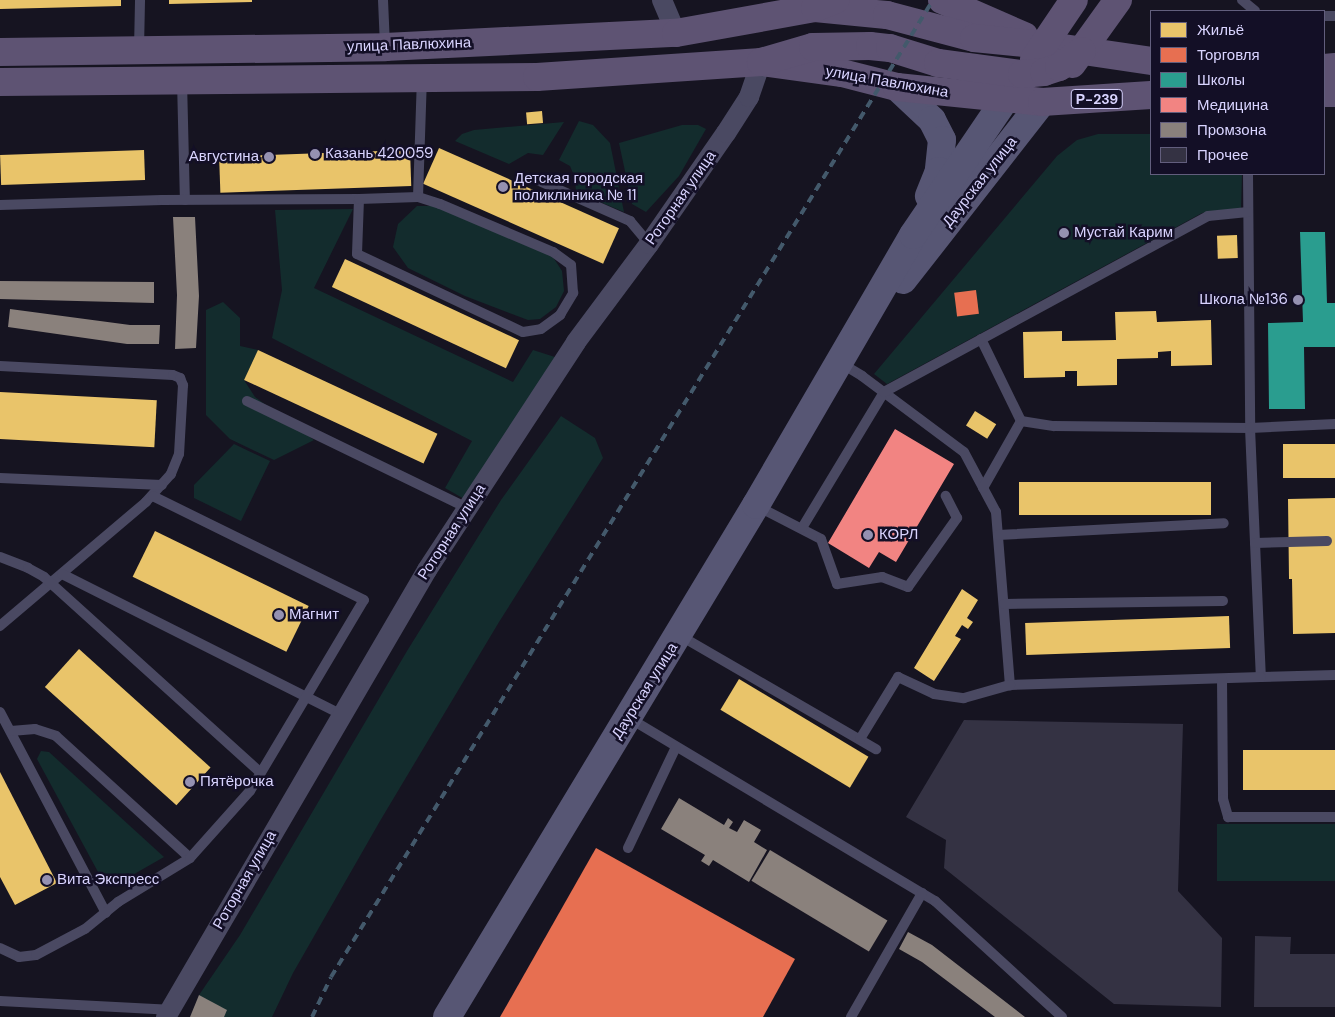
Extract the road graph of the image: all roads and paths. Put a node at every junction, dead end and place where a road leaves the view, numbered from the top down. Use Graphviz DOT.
graph roads {
  1 [pos="140,0"];
  2 [pos="382,0"];
  3 [pos="662,0"];
  4 [pos="942,0"];
  5 [pos="1074,0"];
  6 [pos="1118,0"];
  7 [pos="1242,0"];
  8 [pos="825,4"];
  9 [pos="1254,10"];
  10 [pos="676,33"];
  11 [pos="1044,45"];
  12 [pos="385,47"];
  13 [pos="139,50"];
  14 [pos="1082,51"];
  15 [pos="0,52"];
  16 [pos="1150,61"];
  17 [pos="761,62"];
  18 [pos="1022,74"];
  19 [pos="422,78"];
  20 [pos="182,80"];
  21 [pos="0,82"];
  22 [pos="897,87"];
  23 [pos="1150,95"];
  24 [pos="1006,98"];
  25 [pos="1042,102"];
  26 [pos="1248,175"];
  27 [pos="537,180"];
  28 [pos="418,197"];
  29 [pos="359,199"];
  30 [pos="185,200"];
  31 [pos="0,205"];
  32 [pos="1248,212"];
  33 [pos="912,235"];
  34 [pos="649,244"];
  35 [pos="981,339"];
  36 [pos="838,362"];
  37 [pos="0,366"];
  38 [pos="884,392"];
  39 [pos="246,401"];
  40 [pos="1020,422"];
  41 [pos="1335,424"];
  42 [pos="1250,428"];
  43 [pos="0,478"];
  44 [pos="162,485"];
  45 [pos="983,488"];
  46 [pos="153,496"];
  47 [pos="946,496"];
  48 [pos="756,505"];
  49 [pos="467,508"];
  50 [pos="1224,523"];
  51 [pos="802,528"];
  52 [pos="998,535"];
  53 [pos="1327,542"];
  54 [pos="1255,543"];
  55 [pos="0,557"];
  56 [pos="62,574"];
  57 [pos="51,583"];
  58 [pos="1223,601"];
  59 [pos="1004,604"];
  60 [pos="0,626"];
  61 [pos="679,635"];
  62 [pos="1335,675"];
  63 [pos="1261,677"];
  64 [pos="1222,679"];
  65 [pos="1010,685"];
  66 [pos="307,697"];
  67 [pos="0,712"];
  68 [pos="342,715"];
  69 [pos="628,718"];
  70 [pos="11,731"];
  71 [pos="860,740"];
  72 [pos="676,747"];
  73 [pos="876,749"];
  74 [pos="261,774"];
  75 [pos="1335,817"];
  76 [pos="628,848"];
  77 [pos="190,858"];
  78 [pos="922,893"];
  79 [pos="106,912"];
  80 [pos="0,948"];
  81 [pos="0,1001"];
  82 [pos="168,1014"];
  83 [pos="447,1017"];
  84 [pos="851,1017"];
  85 [pos="1062,1017"];
  1 -- 13 [label="lane"];
  2 -- 12 [label="lane"];
  3 -- 10 [label="street"];
  4 -- 11 [label="main road, улица Павлюхина"];
  5 -- 11 [label="main road, Даурская улица"];
  6 -- 14 [label="main road, Даурская улица"];
  7 -- 9 [label="lane"];
  8 -- 10 [label="main road, улица Павлюхина"];
  8 -- 11 [label="main road, улица Павлюхина"];
  10 -- 12 [label="main road, улица Павлюхина"];
  11 -- 14 [label="main road, улица Павлюхина"];
  11 -- 18 [label="main road, Даурская улица"];
  12 -- 13 [label="main road, улица Павлюхина"];
  13 -- 15 [label="main road, улица Павлюхина"];
  14 -- 16 [label="main road, улица Павлюхина"];
  14 -- 18 [label="main road, улица Павлюхина"];
  14 -- 25 [label="main road, Даурская улица"];
  17 -- 18 [label="main road, улица Павлюхина"];
  17 -- 19 [label="main road, улица Павлюхина"];
  17 -- 22 [label="main road, улица Павлюхина"];
  17 -- 34 [label="street, Роторная улица"];
  18 -- 24 [label="main road, Даурская улица"];
  19 -- 20 [label="main road, улица Павлюхина"];
  19 -- 28 [label="lane"];
  20 -- 21 [label="main road, улица Павлюхина"];
  20 -- 30 [label="lane"];
  22 -- 24 [label="main road, улица Павлюхина"];
  22 -- 33 [label="street"];
  23 -- 25 [label="main road, Р-239"];
  24 -- 25 [label="main road, улица Павлюхина"];
  24 -- 33 [label="street, Даурская улица"];
  25 -- 36 [label="street, Даурская улица"];
  26 -- 32 [label="lane"];
  27 -- 34 [label="lane"];
  28 -- 29 [label="lane"];
  28 -- 29 [label="lane"];
  29 -- 30 [label="lane"];
  30 -- 31 [label="lane"];
  32 -- 35 [label="lane"];
  32 -- 42 [label="lane"];
  33 -- 36 [label="street, Даурская улица"];
  34 -- 49 [label="street, Роторная улица"];
  35 -- 38 [label="lane"];
  35 -- 40 [label="lane"];
  36 -- 38 [label="lane"];
  36 -- 48 [label="street, Даурская улица"];
  37 -- 44 [label="lane"];
  38 -- 45 [label="lane"];
  38 -- 51 [label="lane"];
  39 -- 49 [label="lane"];
  40 -- 42 [label="lane"];
  40 -- 45 [label="lane"];
  41 -- 42 [label="lane"];
  42 -- 54 [label="lane"];
  43 -- 44 [label="lane"];
  44 -- 46 [label="lane"];
  45 -- 52 [label="lane"];
  46 -- 56 [label="lane"];
  46 -- 66 [label="lane"];
  47 -- 51 [label="lane"];
  48 -- 51 [label="lane"];
  48 -- 61 [label="street, Даурская улица"];
  49 -- 68 [label="street, Роторная улица"];
  50 -- 52 [label="lane"];
  52 -- 59 [label="lane"];
  53 -- 54 [label="lane"];
  54 -- 63 [label="lane"];
  55 -- 57 [label="lane"];
  56 -- 57 [label="lane"];
  56 -- 66 [label="lane"];
  57 -- 60 [label="lane"];
  57 -- 74 [label="lane"];
  58 -- 59 [label="lane"];
  59 -- 65 [label="lane"];
  61 -- 69 [label="street, Даурская улица"];
  61 -- 71 [label="lane"];
  62 -- 63 [label="lane"];
  63 -- 64 [label="lane"];
  64 -- 65 [label="lane"];
  64 -- 75 [label="lane"];
  65 -- 71 [label="lane"];
  66 -- 68 [label="lane"];
  66 -- 74 [label="lane"];
  67 -- 70 [label="lane"];
  68 -- 82 [label="street, Роторная улица"];
  69 -- 72 [label="lane"];
  69 -- 83 [label="street, Даурская улица"];
  70 -- 77 [label="lane"];
  70 -- 79 [label="lane"];
  71 -- 73 [label="lane"];
  72 -- 76 [label="lane"];
  72 -- 78 [label="lane"];
  74 -- 77 [label="lane"];
  77 -- 79 [label="lane"];
  78 -- 84 [label="lane"];
  78 -- 85 [label="lane"];
  79 -- 80 [label="lane"];
  81 -- 82 [label="lane"];
}
